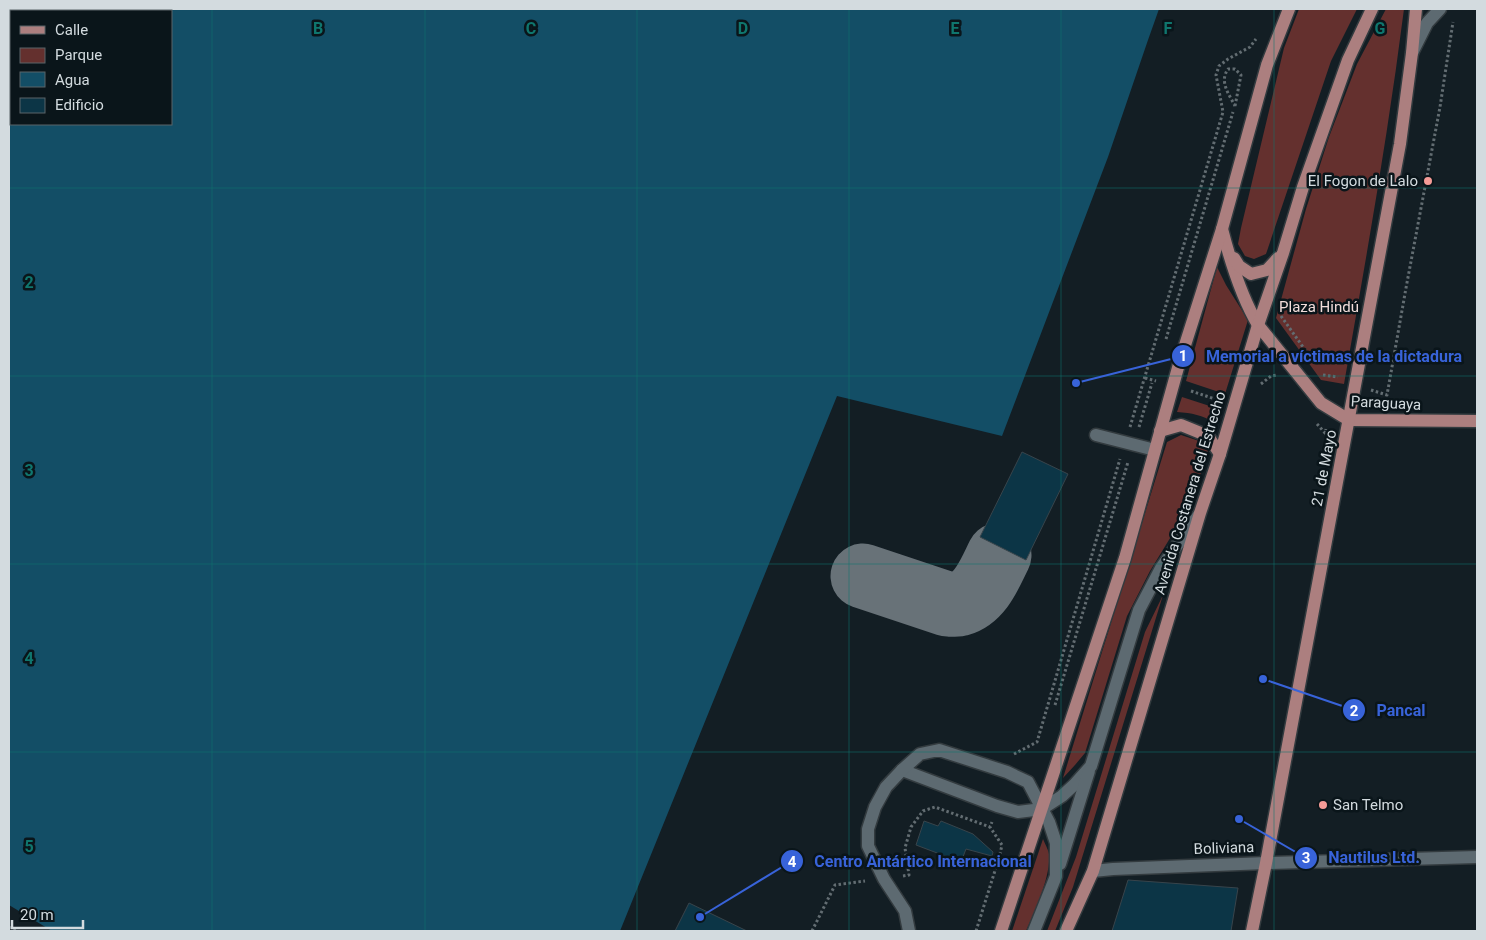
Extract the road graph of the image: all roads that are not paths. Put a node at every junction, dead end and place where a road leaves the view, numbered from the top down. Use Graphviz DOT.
graph roads {
  1 [pos="1289,9"];
  2 [pos="1372,9"];
  3 [pos="1416,9"];
  4 [pos="1440,9"];
  5 [pos="1412,53"];
  6 [pos="1222,229"];
  7 [pos="1227,248"];
  8 [pos="1283,253"];
  9 [pos="1258,325"];
  10 [pos="1349,420"];
  11 [pos="1477,421"];
  12 [pos="1160,431"];
  13 [pos="1096,435"];
  14 [pos="1155,450"];
  15 [pos="1220,454"];
  16 [pos="1200,513"];
  17 [pos="1090,766"];
  18 [pos="902,770"];
  19 [pos="1042,808"];
  20 [pos="1477,857"];
  21 [pos="1266,863"];
  22 [pos="1093,872"];
  23 [pos="1056,876"];
  24 [pos="908,931"];
  25 [pos="1001,931"];
  26 [pos="1034,931"];
  27 [pos="1066,931"];
  28 [pos="1252,931"];
  1 -- 6 [label="main road"];
  2 -- 8 [label="main road, Avenida Costanera del Estrecho"];
  3 -- 5 [label="main road, 21 de Mayo"];
  4 -- 5 [label="street"];
  5 -- 10 [label="main road, 21 de Mayo"];
  6 -- 7 [label="main road, Paraguaya"];
  6 -- 12 [label="main road"];
  7 -- 8 [label="main road"];
  7 -- 9 [label="main road, Paraguaya"];
  8 -- 9 [label="main road, Avenida Costanera del Estrecho"];
  9 -- 10 [label="main road, Paraguaya"];
  9 -- 15 [label="main road, Avenida Costanera del Estrecho"];
  10 -- 11 [label="main road, Paraguaya"];
  10 -- 21 [label="main road, 21 de Mayo"];
  12 -- 14 [label="main road"];
  12 -- 15 [label="main road"];
  13 -- 14 [label="street"];
  14 -- 19 [label="main road"];
  15 -- 16 [label="main road, Avenida Costanera del Estrecho"];
  16 -- 17 [label="street"];
  16 -- 22 [label="main road, Avenida Costanera del Estrecho"];
  17 -- 19 [label="street"];
  17 -- 23 [label="street"];
  18 -- 19 [label="street"];
  18 -- 19 [label="street"];
  18 -- 24 [label="street"];
  19 -- 23 [label="street"];
  19 -- 25 [label="main road"];
  20 -- 21 [label="street, Boliviana"];
  21 -- 22 [label="street, Boliviana"];
  21 -- 28 [label="main road, 21 de Mayo"];
  22 -- 27 [label="main road, Avenida Costanera del Estrecho"];
  23 -- 26 [label="street"];
}
